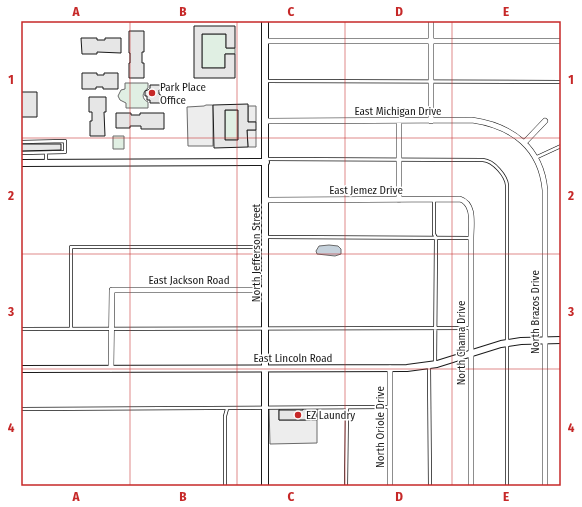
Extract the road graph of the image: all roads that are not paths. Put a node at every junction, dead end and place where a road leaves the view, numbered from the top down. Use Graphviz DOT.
graph roads {
  1 [pos="265,21"];
  2 [pos="431,21"];
  3 [pos="266,41"];
  4 [pos="431,41"];
  5 [pos="561,41"];
  6 [pos="266,81"];
  7 [pos="431,82"];
  8 [pos="561,82"];
  9 [pos="265,121"];
  10 [pos="399,121"];
  11 [pos="431,121"];
  12 [pos="545,121"];
  13 [pos="21,142"];
  14 [pos="524,143"];
  15 [pos="561,146"];
  16 [pos="21,153"];
  17 [pos="46,153"];
  18 [pos="535,158"];
  19 [pos="399,160"];
  20 [pos="266,161"];
  21 [pos="21,163"];
  22 [pos="46,163"];
  23 [pos="266,200"];
  24 [pos="400,200"];
  25 [pos="434,200"];
  26 [pos="466,201"];
  27 [pos="266,237"];
  28 [pos="436,238"];
  29 [pos="471,238"];
  30 [pos="266,247"];
  31 [pos="265,290"];
  32 [pos="434,328"];
  33 [pos="471,328"];
  34 [pos="21,329"];
  35 [pos="71,329"];
  36 [pos="112,329"];
  37 [pos="266,329"];
  38 [pos="545,340"];
  39 [pos="561,340"];
  40 [pos="507,343"];
  41 [pos="471,354"];
  42 [pos="432,365"];
  43 [pos="266,368"];
  44 [pos="390,368"];
  45 [pos="21,369"];
  46 [pos="111,369"];
  47 [pos="265,407"];
  48 [pos="347,407"];
  49 [pos="390,407"];
  50 [pos="21,409"];
  51 [pos="227,409"];
  52 [pos="225,486"];
  53 [pos="265,486"];
  54 [pos="346,486"];
  55 [pos="390,486"];
  56 [pos="430,486"];
  57 [pos="471,486"];
  58 [pos="507,486"];
  59 [pos="546,486"];
  1 -- 3 [label="street, North Jefferson Street"];
  2 -- 4 [label="street"];
  3 -- 4 [label="street"];
  3 -- 6 [label="street, North Jefferson Street"];
  4 -- 5 [label="street"];
  4 -- 7 [label="street"];
  6 -- 7 [label="lane"];
  6 -- 9 [label="street, North Jefferson Street"];
  7 -- 8 [label="lane"];
  7 -- 11 [label="street"];
  9 -- 10 [label="street, East Michigan Drive"];
  9 -- 20 [label="street, North Jefferson Street"];
  10 -- 11 [label="street, East Michigan Drive"];
  10 -- 19 [label="street"];
  11 -- 14 [label="street, East Michigan Drive"];
  12 -- 14 [label="street"];
  13 -- 17 [label="lane"];
  14 -- 18 [label="street, North Brazos Drive"];
  15 -- 18 [label="lane"];
  16 -- 17 [label="lane"];
  17 -- 22 [label="lane"];
  18 -- 38 [label="street, North Brazos Drive"];
  19 -- 20 [label="lane"];
  19 -- 24 [label="street"];
  19 -- 40 [label="lane"];
  20 -- 22 [label="street"];
  20 -- 23 [label="street, North Jefferson Street"];
  21 -- 22 [label="street"];
  23 -- 24 [label="street, East Jemez Drive"];
  23 -- 27 [label="street, North Jefferson Street"];
  24 -- 25 [label="street, East Jemez Drive"];
  25 -- 26 [label="street, East Jemez Drive"];
  25 -- 28 [label="lane"];
  26 -- 29 [label="street, North Chama Drive"];
  27 -- 28 [label="lane"];
  27 -- 30 [label="street, North Jefferson Street"];
  28 -- 29 [label="lane"];
  28 -- 32 [label="lane"];
  29 -- 33 [label="street, North Chama Drive"];
  30 -- 31 [label="street, North Jefferson Street"];
  30 -- 35 [label="lane"];
  31 -- 36 [label="street, East Jackson Road"];
  31 -- 37 [label="street, North Jefferson Street"];
  32 -- 33 [label="lane"];
  32 -- 37 [label="lane"];
  32 -- 42 [label="lane"];
  33 -- 41 [label="street, North Chama Drive"];
  34 -- 35 [label="lane"];
  35 -- 36 [label="lane"];
  36 -- 37 [label="lane"];
  36 -- 46 [label="street"];
  37 -- 43 [label="street, North Jefferson Street"];
  38 -- 39 [label="street, East Lincoln Road"];
  38 -- 40 [label="street, East Lincoln Road"];
  38 -- 59 [label="street, North Brazos Drive"];
  40 -- 41 [label="street, East Lincoln Road"];
  40 -- 58 [label="lane"];
  41 -- 42 [label="street, East Lincoln Road"];
  41 -- 57 [label="street, North Chama Drive"];
  42 -- 44 [label="street, East Lincoln Road"];
  42 -- 56 [label="lane"];
  43 -- 44 [label="street, East Lincoln Road"];
  43 -- 46 [label="street, East Lincoln Road"];
  43 -- 47 [label="street, North Jefferson Street"];
  44 -- 49 [label="street, North Oriole Drive"];
  45 -- 46 [label="street, East Lincoln Road"];
  47 -- 48 [label="lane"];
  47 -- 51 [label="lane"];
  47 -- 53 [label="street, North Jefferson Street"];
  48 -- 49 [label="lane"];
  48 -- 54 [label="lane"];
  49 -- 55 [label="street, North Oriole Drive"];
  50 -- 51 [label="lane"];
  51 -- 52 [label="lane"];
}
